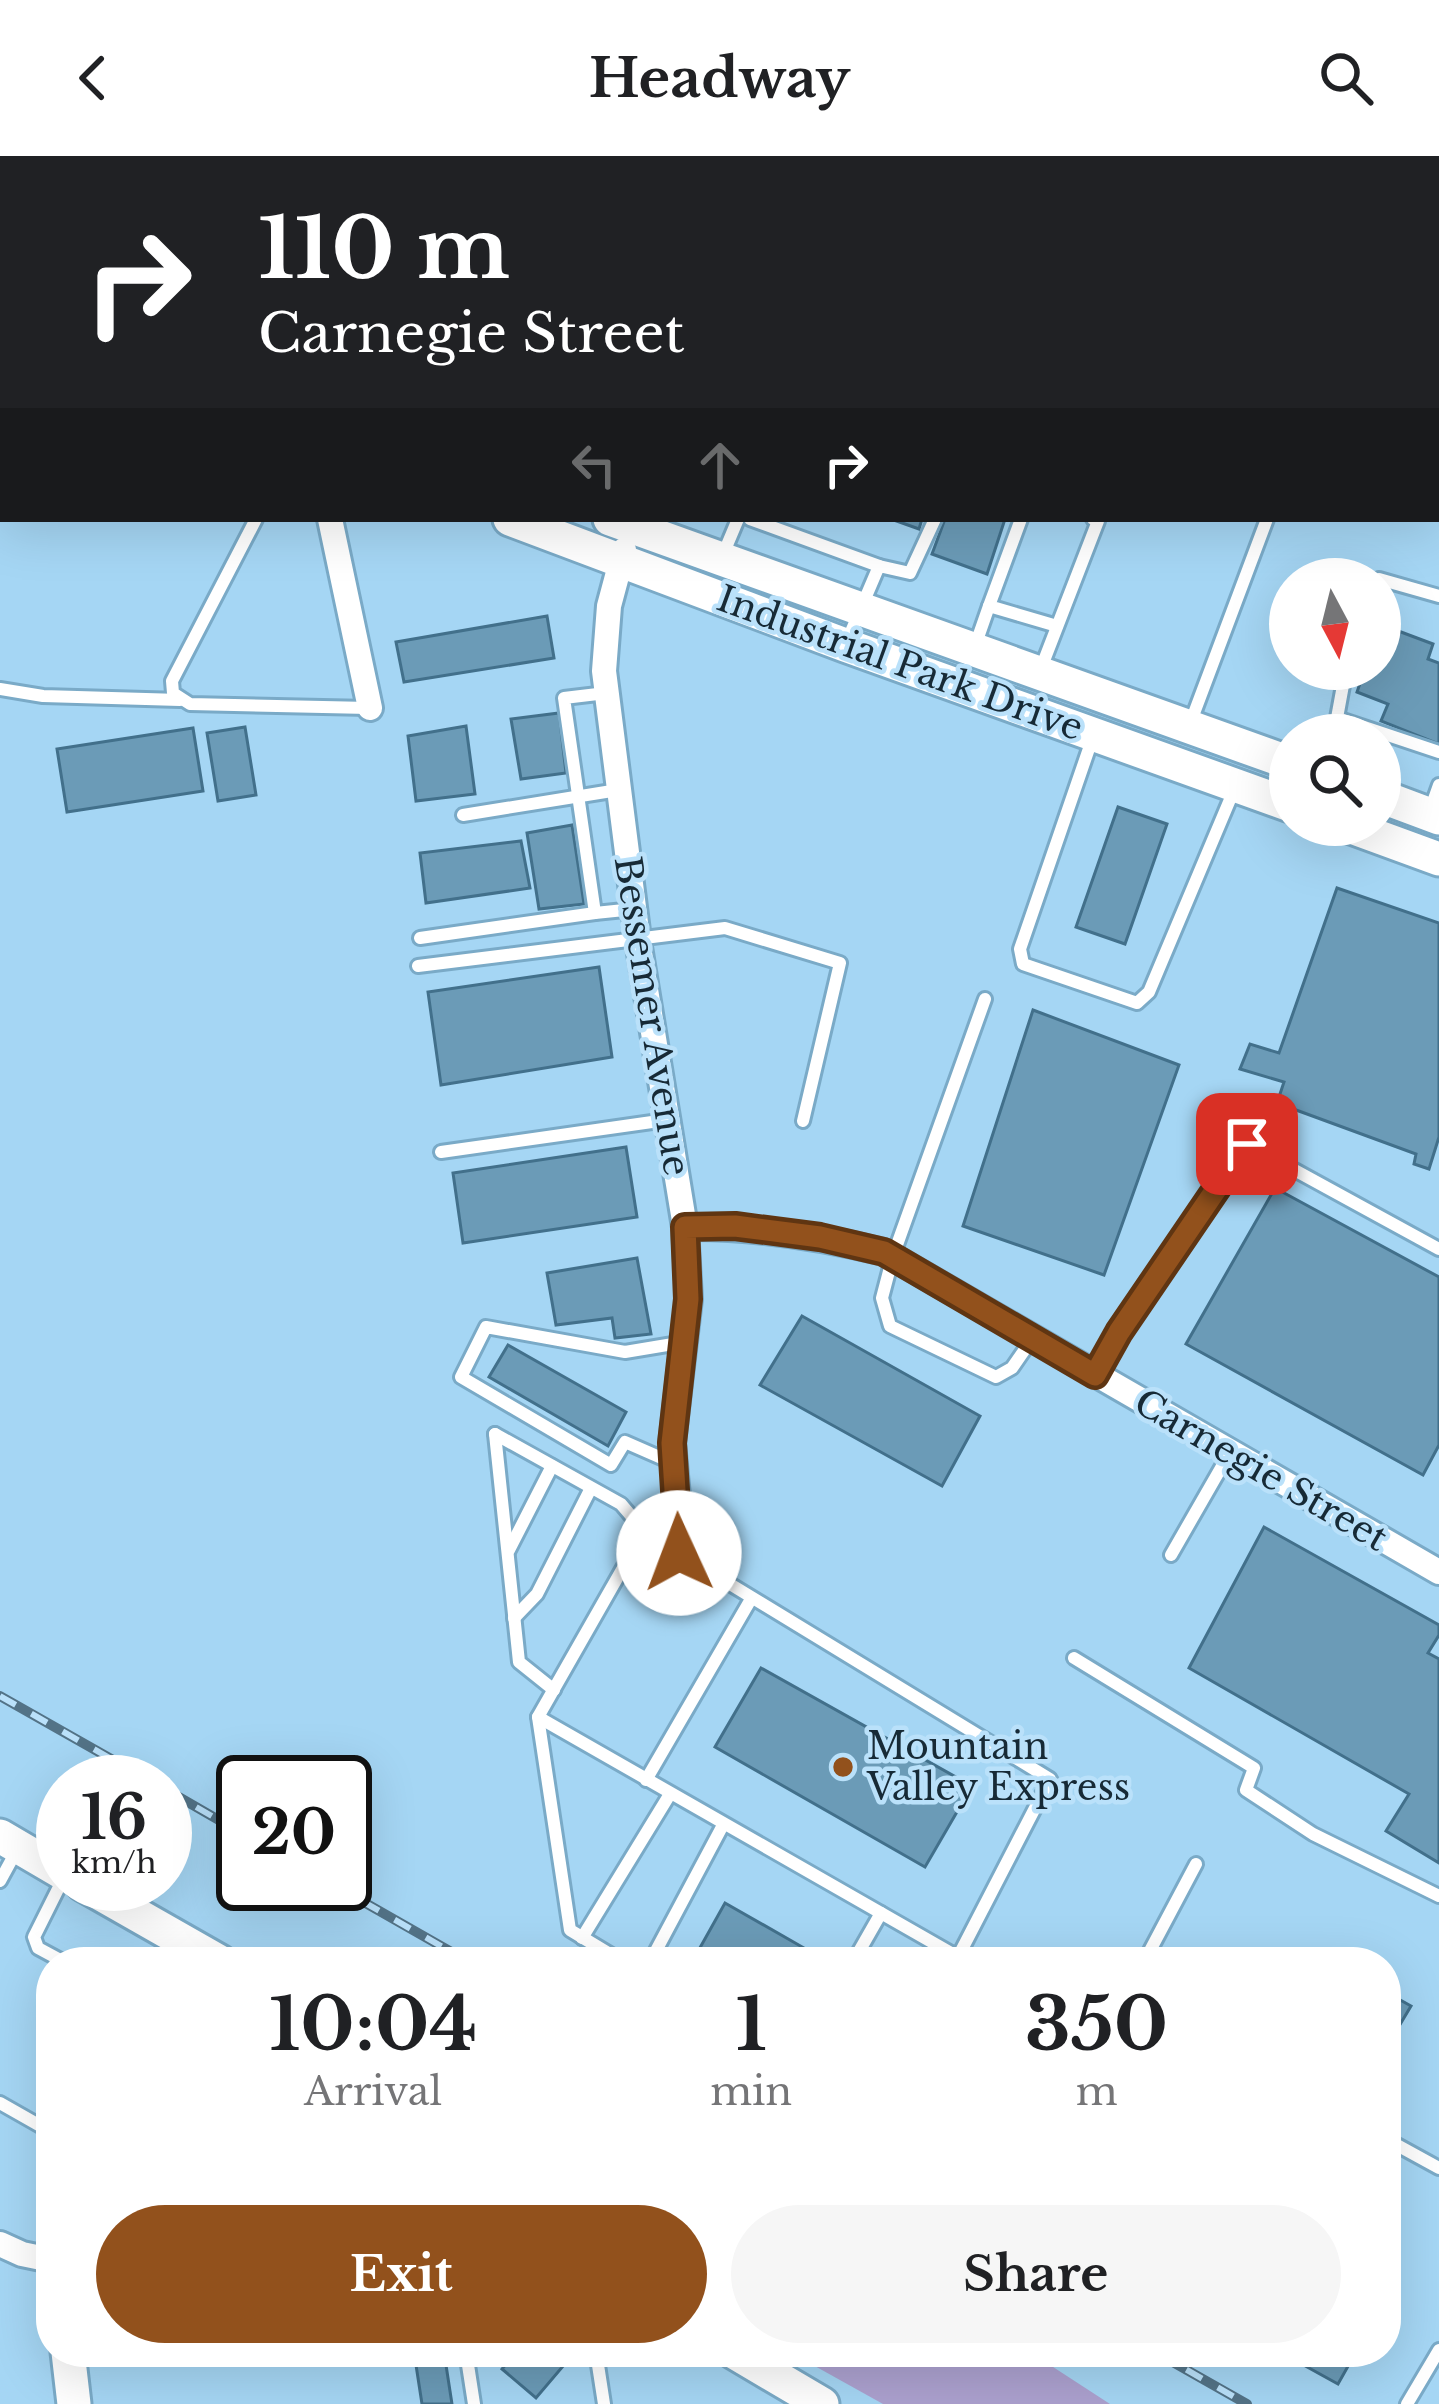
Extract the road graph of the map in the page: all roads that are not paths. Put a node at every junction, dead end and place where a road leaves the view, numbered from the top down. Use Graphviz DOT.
graph roads {
  1 [pos="254,522"];
  2 [pos="331,522"];
  3 [pos="519,522"];
  4 [pos="625,522"];
  5 [pos="736,522"];
  6 [pos="758,522"];
  7 [pos="934,522"];
  8 [pos="1020,522"];
  9 [pos="1097,522"];
  10 [pos="1266,522"];
  11 [pos="721,559"];
  12 [pos="620,562"];
  13 [pos="879,566"];
  14 [pos="1401,585"];
  15 [pos="1439,596"];
  16 [pos="989,606"];
  17 [pos="863,610"];
  18 [pos="1057,626"];
  19 [pos="845,645"];
  20 [pos="974,649"];
  21 [pos="1040,672"];
  22 [pos="0,689"];
  23 [pos="1342,690"];
  24 [pos="606,693"];
  25 [pos="179,700"];
  26 [pos="370,708"];
  27 [pos="1190,725"];
  28 [pos="1094,733"];
  29 [pos="1439,752"];
  30 [pos="1269,755"];
  31 [pos="1237,785"];
  32 [pos="618,790"];
  33 [pos="578,796"];
  34 [pos="1269,797"];
  35 [pos="1401,799"];
  36 [pos="1436,805"];
  37 [pos="463,815"];
  38 [pos="1401,845"];
  39 [pos="1439,859"];
  40 [pos="634,909"];
  41 [pos="595,913"];
  42 [pos="420,938"];
  43 [pos="638,938"];
  44 [pos="418,966"];
  45 [pos="985,999"];
  46 [pos="667,1119"];
  47 [pos="803,1121"];
  48 [pos="441,1152"];
  49 [pos="685,1227"];
  50 [pos="1439,1249"];
  51 [pos="893,1256"];
  52 [pos="1032,1339"];
  53 [pos="686,1342"];
  54 [pos="1095,1375"];
  55 [pos="1229,1454"];
  56 [pos="674,1463"];
  57 [pos="552,1466"];
  58 [pos="591,1487"];
  59 [pos="678,1508"];
  60 [pos="644,1532"];
  61 [pos="507,1553"];
  62 [pos="679,1553"];
  63 [pos="1171,1555"];
  64 [pos="1439,1572"];
  65 [pos="751,1599"];
  66 [pos="514,1618"];
  67 [pos="1075,1658"];
  68 [pos="554,1690"];
  69 [pos="538,1718"];
  70 [pos="646,1780"];
  71 [pos="670,1793"];
  72 [pos="723,1825"];
  73 [pos="10,1842"];
  74 [pos="36,1859"];
  75 [pos="1196,1864"];
  76 [pos="0,1881"];
  77 [pos="1439,1896"];
  78 [pos="46,1911"];
  79 [pos="125,1911"];
  80 [pos="881,1913"];
  81 [pos="583,1938"];
  82 [pos="38,1947"];
  83 [pos="182,1947"];
  84 [pos="598,1947"];
  85 [pos="658,1947"];
  86 [pos="862,1947"];
  87 [pos="940,1947"];
  88 [pos="963,1947"];
  89 [pos="1152,1947"];
  90 [pos="0,2103"];
  91 [pos="36,2123"];
  92 [pos="1401,2146"];
  93 [pos="1439,2168"];
  94 [pos="0,2244"];
  95 [pos="36,2257"];
  96 [pos="1439,2350"];
  97 [pos="70,2367"];
  98 [pos="468,2367"];
  99 [pos="598,2367"];
  100 [pos="759,2367"];
  101 [pos="74,2404"];
  102 [pos="474,2404"];
  103 [pos="604,2404"];
  104 [pos="822,2404"];
  105 [pos="1407,2404"];
  1 -- 25 [label="lane"];
  2 -- 26 [label="street"];
  3 -- 12 [label="street, Industrial Park Drive"];
  4 -- 11 [label="street, Industrial Park Drive"];
  4 -- 12 [label="street, Bessemer Avenue"];
  5 -- 11 [label="lane"];
  6 -- 13 [label="lane"];
  7 -- 13 [label="lane"];
  8 -- 16 [label="lane"];
  9 -- 18 [label="lane"];
  10 -- 27 [label="lane"];
  11 -- 17 [label="street, Industrial Park Drive"];
  12 -- 19 [label="street, Industrial Park Drive"];
  12 -- 24 [label="street, Bessemer Avenue"];
  13 -- 17 [label="lane"];
  14 -- 15 [label="lane"];
  16 -- 18 [label="lane"];
  16 -- 20 [label="lane"];
  17 -- 19 [label="lane"];
  17 -- 20 [label="street, Industrial Park Drive"];
  18 -- 21 [label="lane"];
  19 -- 28 [label="street, Industrial Park Drive"];
  20 -- 21 [label="street, Industrial Park Drive"];
  21 -- 27 [label="street, Industrial Park Drive"];
  22 -- 25 [label="lane"];
  23 -- 29 [label="lane"];
  24 -- 32 [label="street, Bessemer Avenue"];
  24 -- 33 [label="lane"];
  25 -- 26 [label="lane"];
  27 -- 30 [label="street, Industrial Park Drive"];
  28 -- 31 [label="street, Industrial Park Drive"];
  28 -- 31 [label="lane"];
  31 -- 34 [label="street, Industrial Park Drive"];
  32 -- 33 [label="lane"];
  32 -- 40 [label="street, Bessemer Avenue"];
  33 -- 37 [label="lane"];
  33 -- 41 [label="lane"];
  35 -- 36 [label="street"];
  38 -- 39 [label="street"];
  40 -- 41 [label="lane"];
  40 -- 43 [label="street, Bessemer Avenue"];
  41 -- 42 [label="lane"];
  43 -- 44 [label="lane"];
  43 -- 46 [label="street, Bessemer Avenue"];
  43 -- 47 [label="lane"];
  45 -- 51 [label="lane"];
  46 -- 48 [label="lane"];
  46 -- 49 [label="street, Bessemer Avenue"];
  49 -- 51 [label="street, Carnegie Street"];
  49 -- 53 [label="street, Bessemer Avenue"];
  50 -- 54 [label="lane"];
  51 -- 52 [label="street, Carnegie Street"];
  51 -- 52 [label="lane"];
  52 -- 54 [label="street, Carnegie Street"];
  53 -- 56 [label="street, Bessemer Avenue"];
  53 -- 56 [label="lane"];
  54 -- 55 [label="street, Carnegie Street"];
  55 -- 63 [label="lane"];
  55 -- 64 [label="street, Carnegie Street"];
  56 -- 59 [label="street, Bessemer Avenue"];
  57 -- 58 [label="lane"];
  57 -- 61 [label="lane"];
  57 -- 61 [label="lane"];
  58 -- 60 [label="lane"];
  58 -- 66 [label="lane"];
  59 -- 62 [label="lane"];
  60 -- 62 [label="lane"];
  60 -- 68 [label="lane"];
  61 -- 66 [label="lane"];
  62 -- 65 [label="lane"];
  65 -- 70 [label="lane"];
  65 -- 88 [label="lane"];
  66 -- 68 [label="lane"];
  67 -- 77 [label="lane"];
  68 -- 69 [label="lane"];
  69 -- 70 [label="lane"];
  69 -- 81 [label="lane"];
  70 -- 71 [label="lane"];
  71 -- 72 [label="lane"];
  71 -- 81 [label="lane"];
  72 -- 80 [label="lane"];
  72 -- 85 [label="lane"];
  73 -- 74 [label="street"];
  73 -- 76 [label="lane"];
  75 -- 89 [label="lane"];
  78 -- 82 [label="lane"];
  79 -- 83 [label="street"];
  80 -- 86 [label="lane"];
  80 -- 87 [label="lane"];
  81 -- 84 [label="lane"];
  90 -- 91 [label="lane"];
  92 -- 93 [label="lane"];
  94 -- 95 [label="street"];
  96 -- 105 [label="lane"];
  97 -- 101 [label="street"];
  98 -- 102 [label="lane"];
  99 -- 103 [label="lane"];
  100 -- 104 [label="street"];
}
